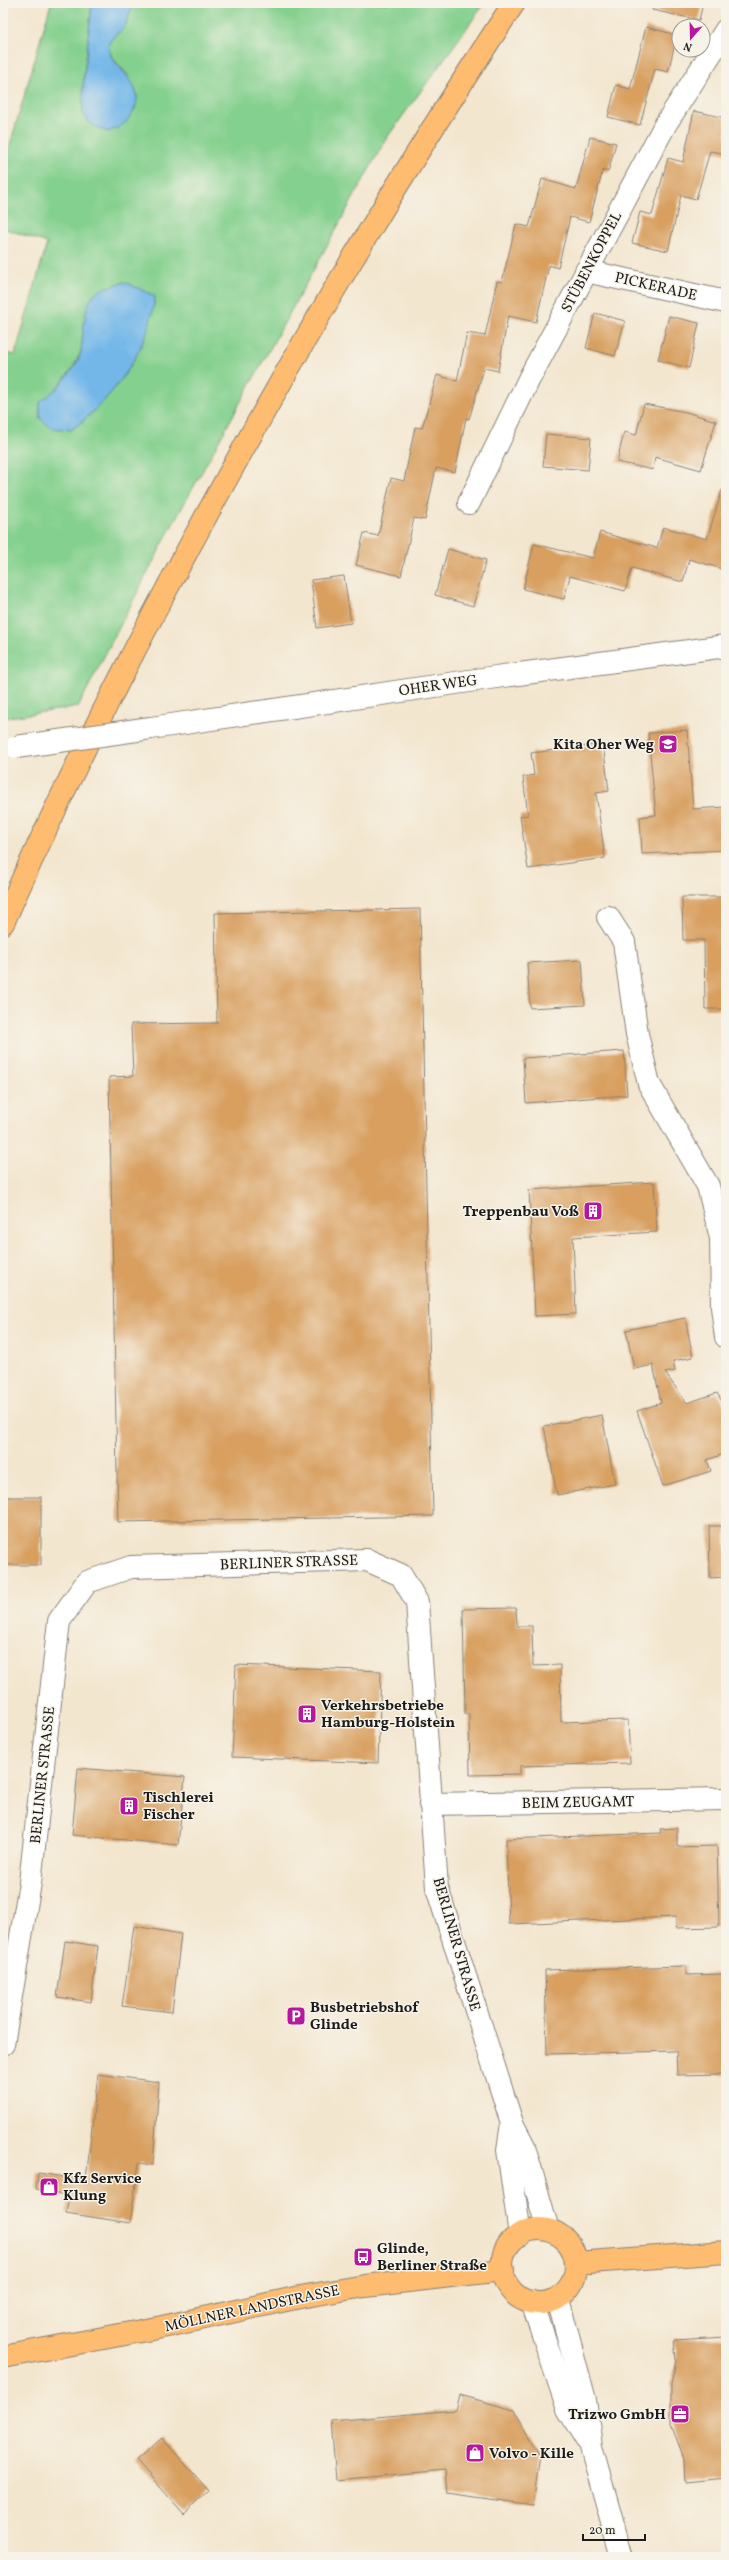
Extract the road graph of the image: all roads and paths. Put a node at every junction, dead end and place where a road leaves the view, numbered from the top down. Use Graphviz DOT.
graph roads {
  1 [pos="514,3"];
  2 [pos="726,30"];
  3 [pos="586,271"];
  4 [pos="726,302"];
  5 [pos="469,503"];
  6 [pos="726,646"];
  7 [pos="9,748"];
  8 [pos="608,917"];
  9 [pos="3,923"];
  10 [pos="726,1337"];
  11 [pos="726,1799"];
  12 [pos="430,1804"];
  13 [pos="3,2044"];
  14 [pos="512,2122"];
  15 [pos="548,2230"];
  16 [pos="520,2235"];
  17 [pos="726,2252"];
  18 [pos="576,2263"];
  19 [pos="503,2270"];
  20 [pos="558,2299"];
  21 [pos="532,2302"];
  22 [pos="3,2357"];
  23 [pos="591,2447"];
  24 [pos="622,2557"];
  1 -- 9 [label="main road"];
  2 -- 3 [label="street, STÜBENKOPPEL"];
  3 -- 4 [label="street, PICKERADE"];
  3 -- 5 [label="street, STÜBENKOPPEL"];
  6 -- 7 [label="street, OHER WEG, bridge"];
  8 -- 10 [label="street"];
  11 -- 12 [label="street, BEIM ZEUGAMT"];
  12 -- 13 [label="street, BERLINER STRASSE"];
  12 -- 14 [label="street, BERLINER STRASSE"];
  14 -- 15 [label="street, BERLINER STRASSE"];
  14 -- 16 [label="street, BERLINER STRASSE"];
  15 -- 16 [label="main road"];
  15 -- 18 [label="main road"];
  16 -- 19 [label="main road"];
  17 -- 18 [label="main road"];
  18 -- 20 [label="main road"];
  19 -- 21 [label="main road"];
  19 -- 22 [label="main road, MÖLLNER LANDSTRASSE"];
  20 -- 21 [label="main road"];
  20 -- 23 [label="street"];
  21 -- 23 [label="street"];
  23 -- 24 [label="street"];
}
